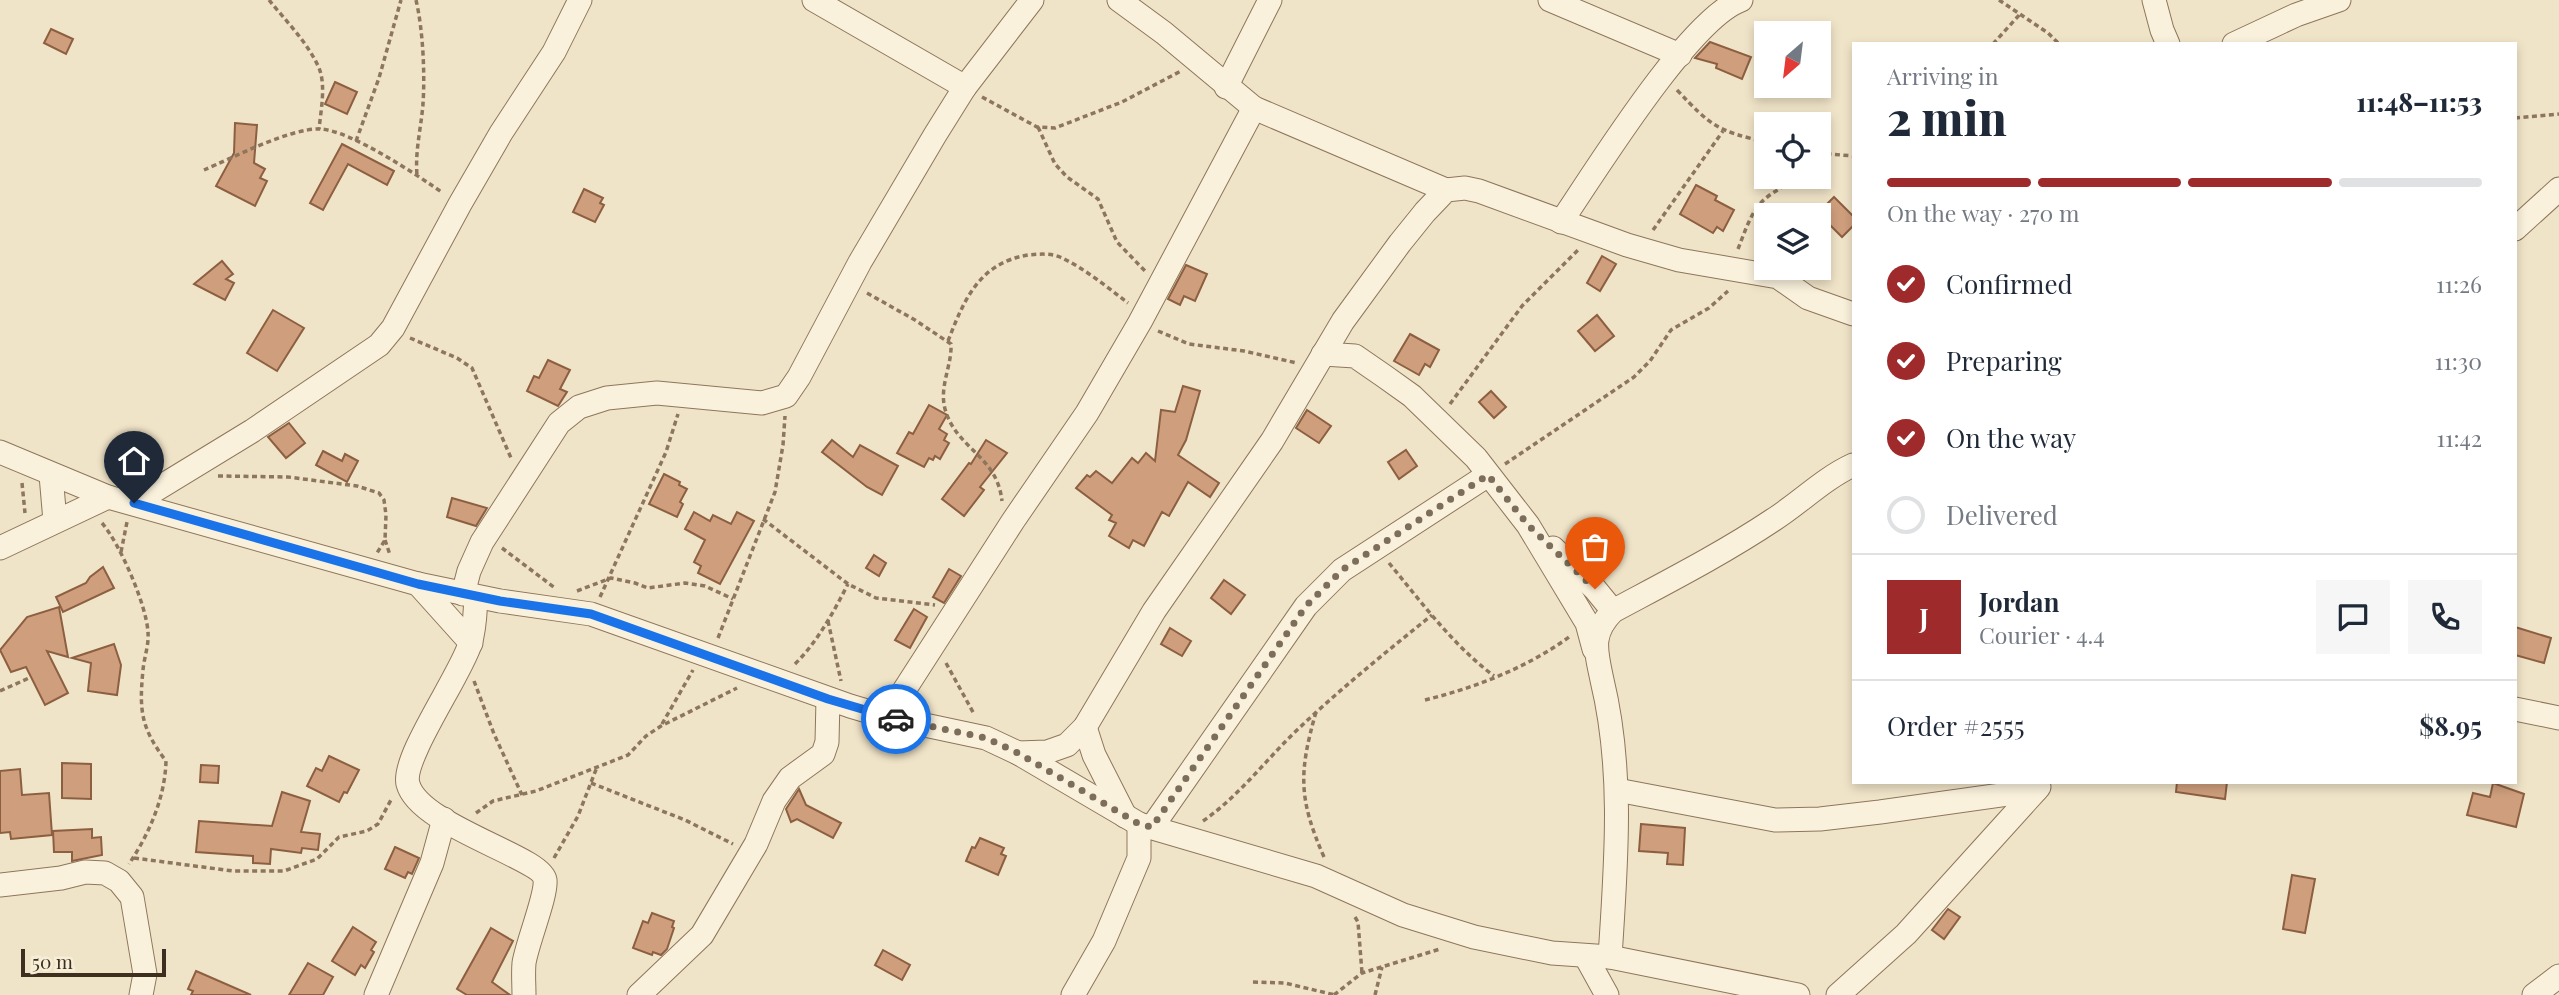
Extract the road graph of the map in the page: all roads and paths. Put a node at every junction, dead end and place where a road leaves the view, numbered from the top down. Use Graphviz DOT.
graph roads {
  1 [pos="269,0"];
  2 [pos="401,0"];
  3 [pos="416,0"];
  4 [pos="580,0"];
  5 [pos="814,0"];
  6 [pos="1032,0"];
  7 [pos="1119,0"];
  8 [pos="1270,0"];
  9 [pos="1550,0"];
  10 [pos="1741,0"];
  11 [pos="1999,0"];
  12 [pos="2154,0"];
  13 [pos="2339,0"];
  14 [pos="2021,13"];
  15 [pos="1995,42"];
  16 [pos="2057,42"];
  17 [pos="2167,42"];
  18 [pos="2238,42"];
  19 [pos="1680,55"];
  20 [pos="1199,62"];
  21 [pos="1664,76"];
  22 [pos="965,86"];
  23 [pos="1226,87"];
  24 [pos="1254,107"];
  25 [pos="2559,114"];
  26 [pos="2517,118"];
  27 [pos="1038,127"];
  28 [pos="319,129"];
  29 [pos="1723,131"];
  30 [pos="1754,140"];
  31 [pos="356,141"];
  32 [pos="1831,154"];
  33 [pos="1852,156"];
  34 [pos="204,170"];
  35 [pos="417,175"];
  36 [pos="1780,189"];
  37 [pos="2559,189"];
  38 [pos="1446,190"];
  39 [pos="460,204"];
  40 [pos="1561,222"];
  41 [pos="2517,227"];
  42 [pos="1594,233"];
  43 [pos="1639,249"];
  44 [pos="1738,271"];
  45 [pos="850,283"];
  46 [pos="1155,293"];
  47 [pos="1852,314"];
  48 [pos="1142,318"];
  49 [pos="1343,321"];
  50 [pos="393,328"];
  51 [pos="948,341"];
  52 [pos="1355,356"];
  53 [pos="1319,361"];
  54 [pos="683,395"];
  55 [pos="786,396"];
  56 [pos="1438,420"];
  57 [pos="0,432"];
  58 [pos="0,452"];
  59 [pos="23,461"];
  60 [pos="51,475"];
  61 [pos="1488,475"];
  62 [pos="178,476"];
  63 [pos="1843,479"];
  64 [pos="522,482"];
  65 [pos="98,501"];
  66 [pos="134,503"];
  67 [pos="763,519"];
  68 [pos="55,521"];
  69 [pos="1528,525"];
  70 [pos="1006,531"];
  71 [pos="30,532"];
  72 [pos="486,535"];
  73 [pos="1376,547"];
  74 [pos="0,548"];
  75 [pos="120,554"];
  76 [pos="365,568"];
  77 [pos="611,578"];
  78 [pos="418,584"];
  79 [pos="848,584"];
  80 [pos="470,595"];
  81 [pos="565,595"];
  82 [pos="733,599"];
  83 [pos="958,607"];
  84 [pos="1613,611"];
  85 [pos="591,614"];
  86 [pos="1432,615"];
  87 [pos="828,621"];
  88 [pos="1587,623"];
  89 [pos="934,642"];
  90 [pos="467,652"];
  91 [pos="1595,652"];
  92 [pos="707,655"];
  93 [pos="1494,676"];
  94 [pos="29,678"];
  95 [pos="771,678"];
  96 [pos="0,691"];
  97 [pos="828,699"];
  98 [pos="1425,700"];
  99 [pos="850,706"];
  100 [pos="2517,709"];
  101 [pos="1316,711"];
  102 [pos="887,717"];
  103 [pos="2559,719"];
  104 [pos="661,726"];
  105 [pos="1085,727"];
  106 [pos="986,738"];
  107 [pos="1018,753"];
  108 [pos="597,766"];
  109 [pos="407,771"];
  110 [pos="590,783"];
  111 [pos="2040,786"];
  112 [pos="1617,790"];
  113 [pos="523,795"];
  114 [pos="448,821"];
  115 [pos="1154,828"];
  116 [pos="751,854"];
  117 [pos="134,858"];
  118 [pos="1139,858"];
  119 [pos="543,874"];
  120 [pos="119,881"];
  121 [pos="1336,884"];
  122 [pos="0,885"];
  123 [pos="1350,910"];
  124 [pos="1441,948"];
  125 [pos="1586,957"];
  126 [pos="1610,957"];
  127 [pos="1382,965"];
  128 [pos="1362,973"];
  129 [pos="2559,976"];
  130 [pos="1253,982"];
  131 [pos="141,995"];
  132 [pos="376,995"];
  133 [pos="524,995"];
  134 [pos="639,995"];
  135 [pos="1073,995"];
  136 [pos="1334,995"];
  137 [pos="1375,995"];
  138 [pos="1607,995"];
  139 [pos="1798,995"];
  140 [pos="1838,995"];
  141 [pos="2535,995"];
  1 -- 28 [label="path"];
  2 -- 31 [label="path"];
  3 -- 35 [label="path"];
  4 -- 39 [label="street"];
  5 -- 22 [label="street"];
  6 -- 22 [label="street"];
  7 -- 20 [label="street"];
  8 -- 23 [label="street"];
  9 -- 19 [label="street"];
  10 -- 19 [label="street"];
  11 -- 14 [label="path"];
  12 -- 17 [label="street"];
  13 -- 18 [label="street"];
  14 -- 15 [label="path"];
  14 -- 16 [label="path"];
  19 -- 21 [label="street"];
  20 -- 23 [label="street"];
  20 -- 27 [label="path"];
  21 -- 29 [label="path"];
  21 -- 40 [label="street"];
  22 -- 27 [label="path"];
  22 -- 45 [label="street"];
  23 -- 24 [label="street"];
  24 -- 38 [label="street"];
  24 -- 46 [label="street"];
  25 -- 26 [label="path"];
  27 -- 46 [label="path"];
  28 -- 31 [label="path"];
  28 -- 34 [label="path"];
  29 -- 30 [label="path"];
  29 -- 43 [label="path"];
  31 -- 35 [label="path"];
  32 -- 33 [label="path"];
  35 -- 39 [label="path"];
  36 -- 44 [label="path"];
  37 -- 41 [label="street"];
  38 -- 40 [label="street"];
  38 -- 49 [label="street"];
  39 -- 50 [label="street"];
  40 -- 42 [label="street"];
  42 -- 43 [label="street"];
  42 -- 56 [label="path"];
  43 -- 44 [label="street"];
  44 -- 47 [label="street"];
  44 -- 61 [label="path"];
  45 -- 51 [label="path"];
  45 -- 55 [label="street"];
  46 -- 48 [label="street"];
  48 -- 51 [label="path"];
  48 -- 53 [label="path"];
  48 -- 70 [label="street"];
  49 -- 52 [label="street"];
  49 -- 53 [label="street"];
  50 -- 62 [label="street"];
  50 -- 64 [label="path"];
  51 -- 70 [label="path"];
  52 -- 53 [label="street"];
  52 -- 56 [label="street"];
  53 -- 105 [label="street"];
  54 -- 55 [label="street"];
  54 -- 64 [label="street"];
  54 -- 77 [label="path"];
  55 -- 67 [label="path"];
  56 -- 61 [label="street"];
  57 -- 59 [label="street"];
  58 -- 59 [label="street"];
  59 -- 60 [label="street"];
  59 -- 71 [label="path"];
  60 -- 65 [label="street"];
  60 -- 68 [label="street"];
  61 -- 69 [label="street"];
  61 -- 73 [label="street"];
  62 -- 66 [label="street"];
  62 -- 76 [label="path"];
  63 -- 84 [label="street"];
  64 -- 72 [label="street"];
  65 -- 66 [label="street"];
  65 -- 68 [label="street"];
  65 -- 75 [label="path"];
  66 -- 75 [label="path"];
  66 -- 76 [label="street"];
  67 -- 79 [label="path"];
  67 -- 82 [label="path"];
  68 -- 71 [label="street"];
  69 -- 84 [label="street"];
  69 -- 88 [label="street"];
  70 -- 83 [label="street"];
  71 -- 74 [label="street"];
  72 -- 80 [label="street"];
  72 -- 81 [label="path"];
  73 -- 86 [label="path"];
  73 -- 115 [label="street"];
  75 -- 117 [label="path"];
  76 -- 78 [label="street"];
  77 -- 82 [label="path"];
  77 -- 85 [label="path"];
  78 -- 80 [label="street"];
  78 -- 90 [label="street"];
  79 -- 83 [label="path"];
  79 -- 87 [label="path"];
  80 -- 85 [label="street"];
  80 -- 90 [label="street"];
  82 -- 92 [label="path"];
  83 -- 89 [label="street"];
  84 -- 91 [label="street"];
  85 -- 92 [label="street"];
  86 -- 93 [label="path"];
  86 -- 101 [label="path"];
  87 -- 95 [label="path"];
  87 -- 99 [label="path"];
  88 -- 91 [label="street"];
  88 -- 93 [label="path"];
  89 -- 102 [label="street"];
  89 -- 106 [label="path"];
  90 -- 109 [label="street"];
  90 -- 113 [label="path"];
  91 -- 112 [label="street"];
  92 -- 95 [label="street"];
  92 -- 104 [label="path"];
  93 -- 98 [label="path"];
  94 -- 96 [label="path"];
  95 -- 97 [label="street"];
  95 -- 104 [label="path"];
  97 -- 99 [label="street"];
  97 -- 116 [label="street"];
  99 -- 102 [label="street"];
  100 -- 103 [label="street"];
  101 -- 115 [label="path"];
  101 -- 121 [label="path"];
  102 -- 106 [label="street"];
  104 -- 108 [label="path"];
  105 -- 107 [label="street"];
  105 -- 115 [label="street"];
  106 -- 107 [label="street"];
  107 -- 115 [label="street"];
  108 -- 110 [label="path"];
  108 -- 113 [label="path"];
  109 -- 114 [label="street"];
  109 -- 117 [label="path"];
  110 -- 116 [label="path"];
  110 -- 119 [label="path"];
  111 -- 112 [label="street"];
  111 -- 140 [label="street"];
  112 -- 126 [label="street"];
  113 -- 114 [label="path"];
  114 -- 119 [label="street"];
  114 -- 132 [label="street"];
  115 -- 118 [label="street"];
  115 -- 118 [label="street"];
  115 -- 121 [label="street"];
  116 -- 134 [label="street"];
  117 -- 120 [label="path"];
  118 -- 135 [label="street"];
  119 -- 133 [label="street"];
  120 -- 122 [label="street"];
  120 -- 131 [label="street"];
  121 -- 125 [label="street"];
  123 -- 128 [label="path"];
  124 -- 127 [label="path"];
  125 -- 126 [label="street"];
  125 -- 138 [label="street"];
  126 -- 139 [label="street"];
  127 -- 128 [label="path"];
  127 -- 137 [label="path"];
  128 -- 136 [label="path"];
  129 -- 141 [label="street"];
  130 -- 136 [label="path"];
}
